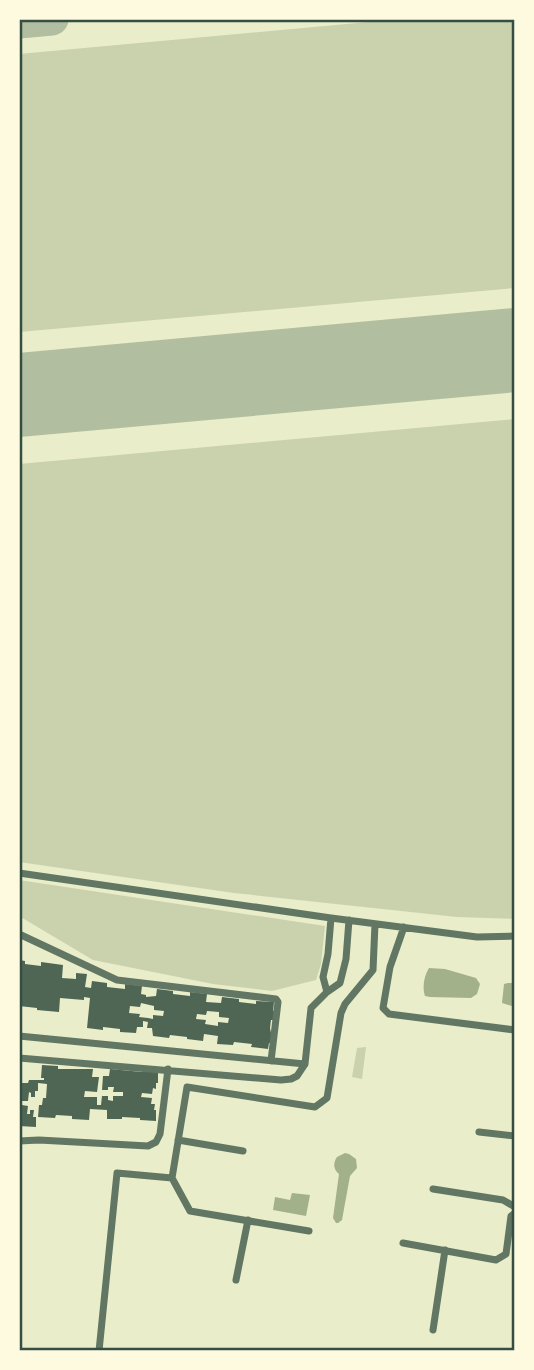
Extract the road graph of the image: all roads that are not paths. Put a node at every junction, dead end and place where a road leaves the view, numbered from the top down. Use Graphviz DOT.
graph roads {
  1 [pos="19,873"];
  2 [pos="331,918"];
  3 [pos="349,920"];
  4 [pos="375,923"];
  5 [pos="404,927"];
  6 [pos="19,934"];
  7 [pos="515,936"];
  8 [pos="373,970"];
  9 [pos="388,979"];
  10 [pos="327,992"];
  11 [pos="515,1030"];
  12 [pos="19,1036"];
  13 [pos="19,1058"];
  14 [pos="271,1061"];
  15 [pos="305,1064"];
  16 [pos="168,1069"];
  17 [pos="479,1132"];
  18 [pos="515,1136"];
  19 [pos="178,1140"];
  20 [pos="19,1141"];
  21 [pos="243,1151"];
  22 [pos="173,1178"];
  23 [pos="433,1189"];
  24 [pos="515,1207"];
  25 [pos="515,1213"];
  26 [pos="248,1220"];
  27 [pos="309,1231"];
  28 [pos="403,1243"];
  29 [pos="445,1251"];
  30 [pos="236,1280"];
  31 [pos="433,1330"];
  32 [pos="99,1351"];
  1 -- 2 [label="street"];
  2 -- 3 [label="street"];
  2 -- 10 [label="street"];
  3 -- 4 [label="street"];
  3 -- 10 [label="street"];
  4 -- 5 [label="street"];
  4 -- 8 [label="street"];
  5 -- 7 [label="street"];
  5 -- 9 [label="street"];
  6 -- 14 [label="street"];
  8 -- 9 [label="street"];
  8 -- 19 [label="street"];
  9 -- 11 [label="street"];
  10 -- 15 [label="street"];
  12 -- 14 [label="street"];
  13 -- 16 [label="street"];
  14 -- 15 [label="street"];
  15 -- 16 [label="street"];
  16 -- 20 [label="street"];
  17 -- 18 [label="street"];
  19 -- 21 [label="street"];
  19 -- 22 [label="street"];
  22 -- 26 [label="street"];
  22 -- 32 [label="street"];
  23 -- 24 [label="street"];
  25 -- 29 [label="street"];
  26 -- 27 [label="street"];
  26 -- 30 [label="street"];
  28 -- 29 [label="street"];
  29 -- 31 [label="street"];
}
